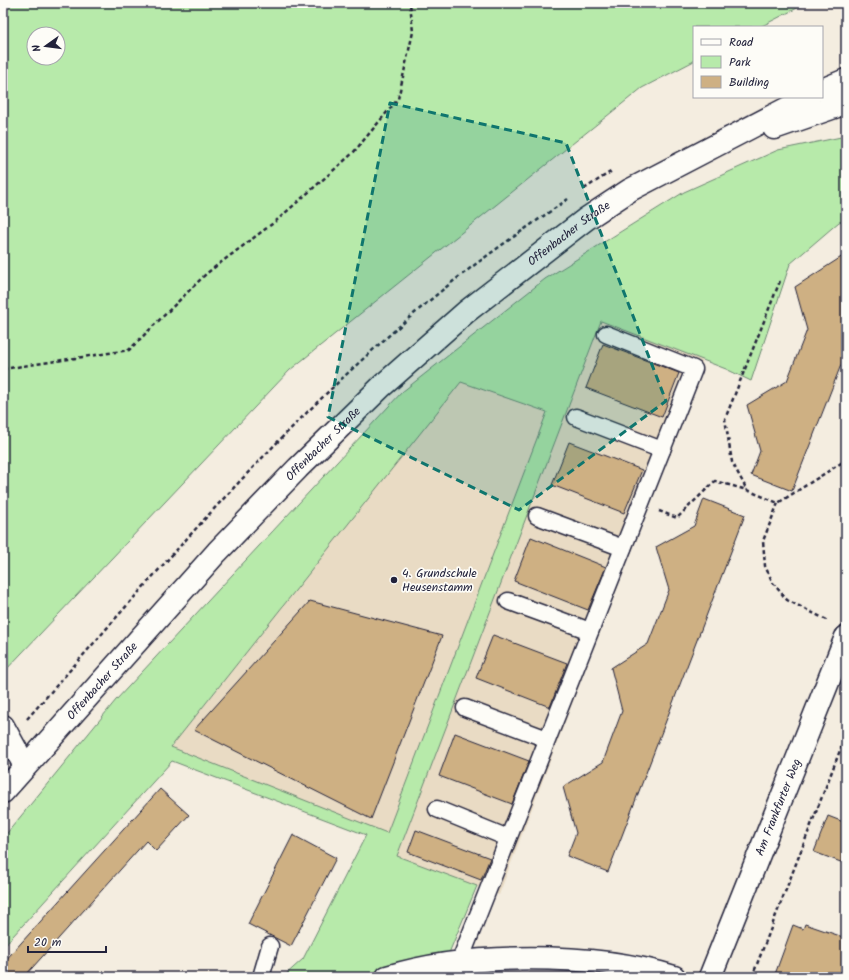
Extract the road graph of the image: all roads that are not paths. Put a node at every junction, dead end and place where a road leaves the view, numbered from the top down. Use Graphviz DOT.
graph roads {
  1 [pos="846,80"];
  2 [pos="823,90"];
  3 [pos="807,98"];
  4 [pos="846,103"];
  5 [pos="696,155"];
  6 [pos="606,334"];
  7 [pos="576,417"];
  8 [pos="662,450"];
  9 [pos="537,516"];
  10 [pos="623,548"];
  11 [pos="508,601"];
  12 [pos="840,630"];
  13 [pos="590,631"];
  14 [pos="466,708"];
  15 [pos="3,726"];
  16 [pos="547,739"];
  17 [pos="25,766"];
  18 [pos="3,792"];
  19 [pos="437,809"];
  20 [pos="508,838"];
  21 [pos="270,946"];
  22 [pos="459,963"];
  23 [pos="437,971"];
  24 [pos="261,977"];
  25 [pos="387,977"];
  26 [pos="674,977"];
  27 [pos="710,977"];
  1 -- 2 [label="main road"];
  3 -- 5 [label="main road, Offenbacher Straße"];
  4 -- 5 [label="main road, Offenbacher Straße"];
  5 -- 17 [label="main road, Offenbacher Straße"];
  6 -- 8 [label="lane"];
  7 -- 8 [label="lane"];
  8 -- 10 [label="lane"];
  9 -- 10 [label="lane"];
  10 -- 13 [label="lane"];
  11 -- 13 [label="lane"];
  12 -- 27 [label="main road, Am Frankfurter Weg"];
  13 -- 16 [label="lane"];
  14 -- 16 [label="lane"];
  15 -- 17 [label="main road"];
  16 -- 20 [label="lane"];
  17 -- 18 [label="main road, Offenbacher Straße"];
  19 -- 20 [label="lane"];
  20 -- 22 [label="lane"];
  21 -- 24 [label="lane"];
  22 -- 23 [label="main road"];
  22 -- 26 [label="main road"];
  23 -- 25 [label="main road"];
}
